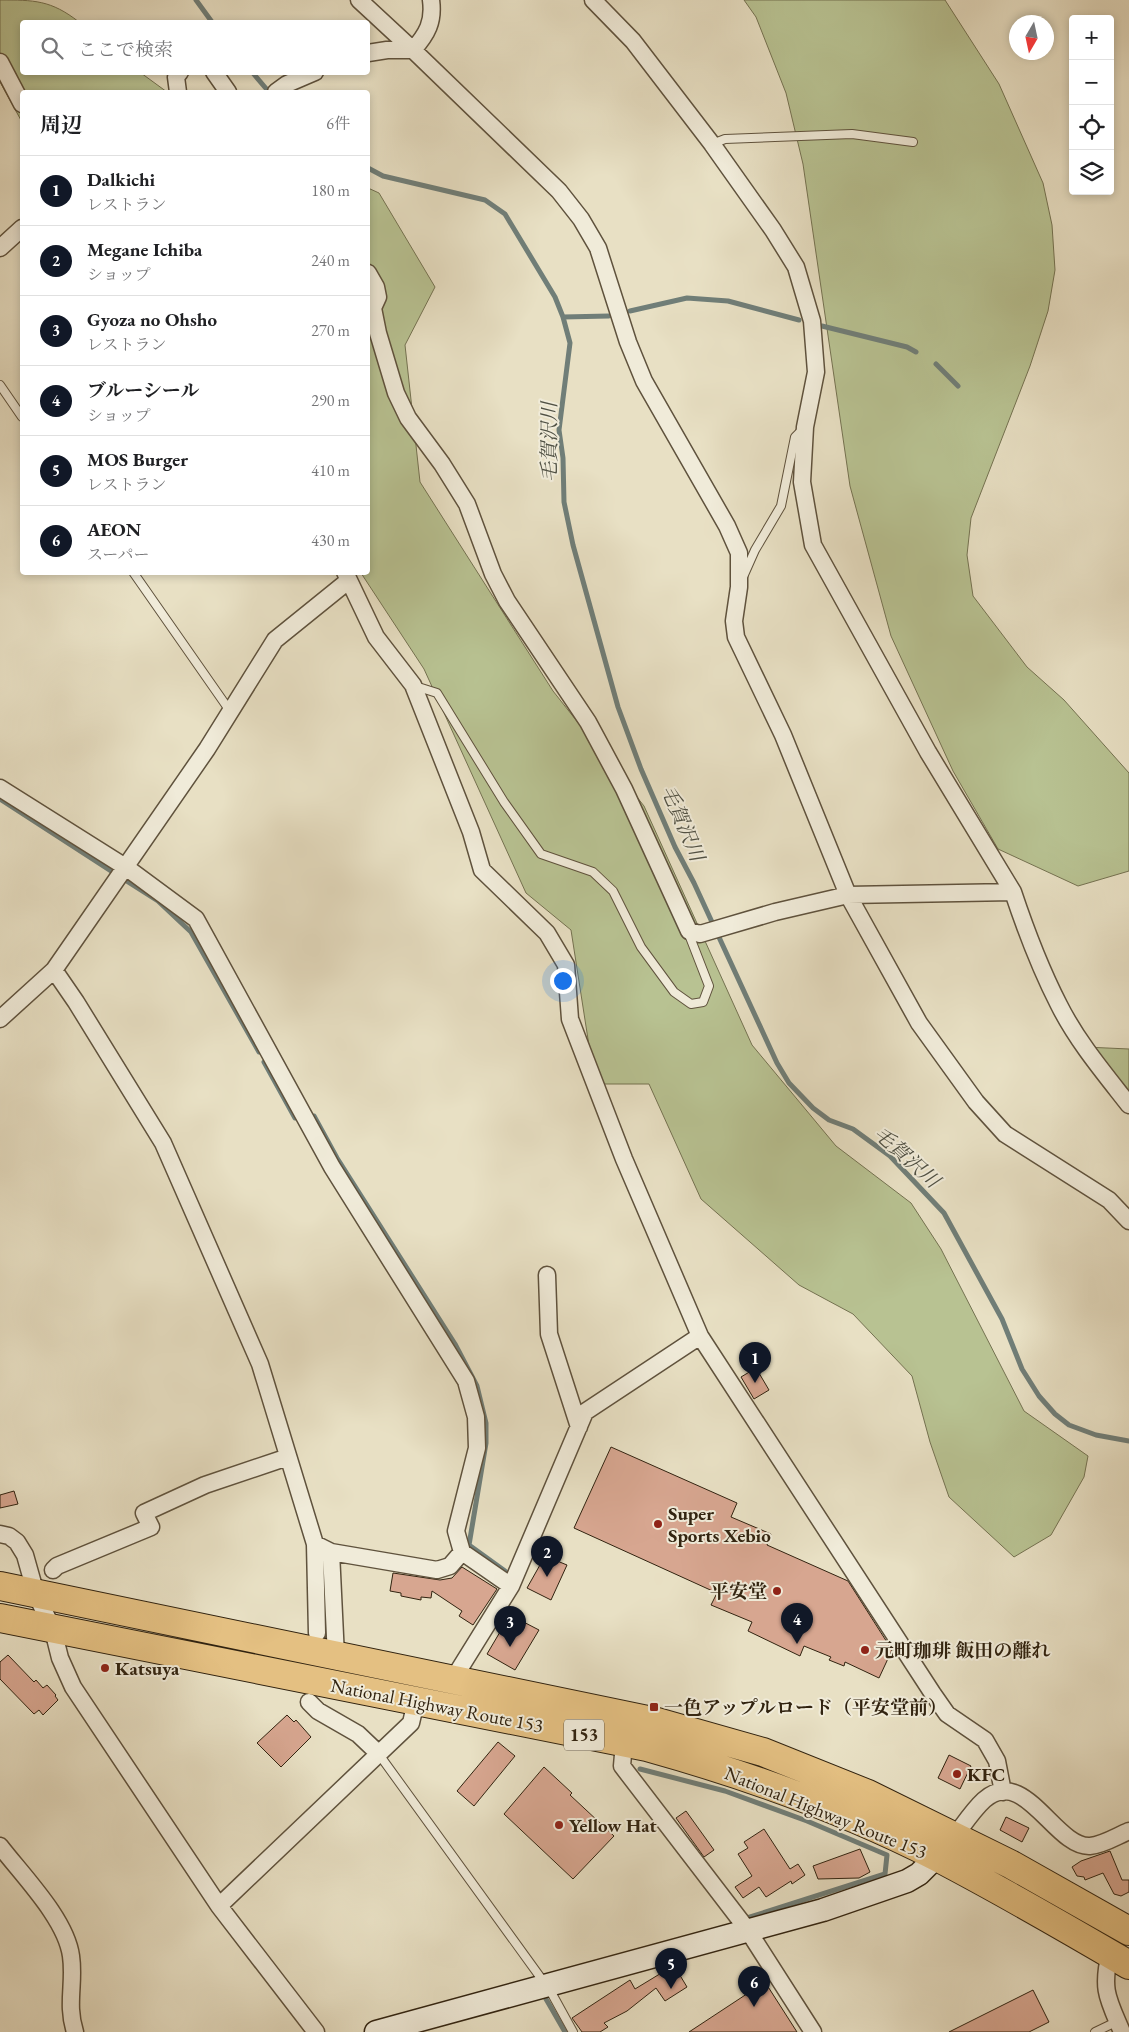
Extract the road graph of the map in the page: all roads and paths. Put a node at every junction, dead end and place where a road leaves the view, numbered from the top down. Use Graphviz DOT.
graph roads {
  1 [pos="359,0"];
  2 [pos="431,0"];
  3 [pos="594,0"];
  4 [pos="414,50"];
  5 [pos="370,54"];
  6 [pos="0,62"];
  7 [pos="178,75"];
  8 [pos="216,75"];
  9 [pos="309,75"];
  10 [pos="178,90"];
  11 [pos="227,90"];
  12 [pos="278,90"];
  13 [pos="20,100"];
  14 [pos="913,142"];
  15 [pos="712,144"];
  16 [pos="20,230"];
  17 [pos="0,248"];
  18 [pos="370,276"];
  19 [pos="370,309"];
  20 [pos="0,385"];
  21 [pos="20,413"];
  22 [pos="805,427"];
  23 [pos="135,575"];
  24 [pos="347,577"];
  25 [pos="739,587"];
  26 [pos="414,685"];
  27 [pos="230,711"];
  28 [pos="0,788"];
  29 [pos="127,868"];
  30 [pos="1013,892"];
  31 [pos="848,895"];
  32 [pos="678,905"];
  33 [pos="54,970"];
  34 [pos="0,1019"];
  35 [pos="1129,1106"];
  36 [pos="1129,1221"];
  37 [pos="547,1275"];
  38 [pos="700,1336"];
  39 [pos="579,1427"];
  40 [pos="288,1457"];
  41 [pos="0,1534"];
  42 [pos="315,1544"];
  43 [pos="331,1552"];
  44 [pos="462,1552"];
  45 [pos="53,1570"];
  46 [pos="0,1586"];
  47 [pos="511,1586"];
  48 [pos="36,1594"];
  49 [pos="0,1618"];
  50 [pos="53,1630"];
  51 [pos="317,1632"];
  52 [pos="336,1657"];
  53 [pos="452,1681"];
  54 [pos="416,1701"];
  55 [pos="309,1702"];
  56 [pos="624,1743"];
  57 [pos="378,1753"];
  58 [pos="1003,1792"];
  59 [pos="1129,1831"];
  60 [pos="955,1836"];
  61 [pos="0,1846"];
  62 [pos="937,1857"];
  63 [pos="219,1906"];
  64 [pos="753,1928"];
  65 [pos="1129,1931"];
  66 [pos="1119,1959"];
  67 [pos="544,1984"];
  68 [pos="1120,2027"];
  69 [pos="75,2032"];
  70 [pos="316,2032"];
  71 [pos="376,2032"];
  72 [pos="573,2032"];
  73 [pos="813,2032"];
  74 [pos="1095,2032"];
  1 -- 4 [label="street"];
  2 -- 4 [label="street"];
  3 -- 15 [label="street"];
  4 -- 5 [label="street"];
  4 -- 25 [label="street"];
  6 -- 13 [label="street"];
  7 -- 10 [label="street"];
  8 -- 11 [label="street"];
  9 -- 12 [label="street"];
  14 -- 15 [label="lane"];
  15 -- 22 [label="street"];
  16 -- 17 [label="street"];
  18 -- 19 [label="street"];
  19 -- 32 [label="street"];
  20 -- 21 [label="lane"];
  22 -- 25 [label="lane"];
  22 -- 30 [label="street"];
  23 -- 27 [label="lane"];
  24 -- 26 [label="street"];
  24 -- 27 [label="street"];
  25 -- 31 [label="street"];
  26 -- 32 [label="lane"];
  26 -- 38 [label="street"];
  27 -- 29 [label="street"];
  28 -- 29 [label="street"];
  29 -- 33 [label="street"];
  29 -- 44 [label="street"];
  30 -- 31 [label="street"];
  30 -- 35 [label="street"];
  31 -- 32 [label="street"];
  31 -- 36 [label="street"];
  33 -- 34 [label="street"];
  33 -- 40 [label="street"];
  37 -- 39 [label="street"];
  38 -- 39 [label="street"];
  38 -- 58 [label="street"];
  39 -- 47 [label="street"];
  40 -- 42 [label="street"];
  40 -- 45 [label="street"];
  41 -- 48 [label="street"];
  42 -- 43 [label="street"];
  42 -- 51 [label="street"];
  43 -- 44 [label="street"];
  43 -- 52 [label="street"];
  44 -- 47 [label="street"];
  46 -- 48 [label="highway, National Highway Route 153 / 153"];
  47 -- 53 [label="street"];
  48 -- 50 [label="street"];
  48 -- 52 [label="highway, National Highway Route 153 / 153"];
  49 -- 50 [label="highway, National Highway Route 153 / 153"];
  50 -- 54 [label="highway, National Highway Route 153 / 153"];
  50 -- 63 [label="street"];
  52 -- 53 [label="highway, National Highway Route 153 / 153"];
  53 -- 60 [label="highway, National Highway Route 153 / 153"];
  54 -- 56 [label="highway, National Highway Route 153 / 153"];
  54 -- 57 [label="street"];
  55 -- 57 [label="street"];
  56 -- 62 [label="highway, National Highway Route 153 / 153"];
  56 -- 64 [label="street"];
  57 -- 63 [label="street"];
  57 -- 67 [label="lane"];
  58 -- 59 [label="street"];
  58 -- 60 [label="street"];
  60 -- 62 [label="street"];
  60 -- 65 [label="highway, National Highway Route 153 / 153"];
  61 -- 69 [label="street"];
  62 -- 64 [label="street"];
  62 -- 66 [label="highway, National Highway Route 153 / 153"];
  63 -- 70 [label="street"];
  64 -- 67 [label="street"];
  64 -- 73 [label="street"];
  66 -- 68 [label="street"];
  67 -- 71 [label="street"];
  67 -- 72 [label="lane"];
  68 -- 74 [label="lane"];
}
